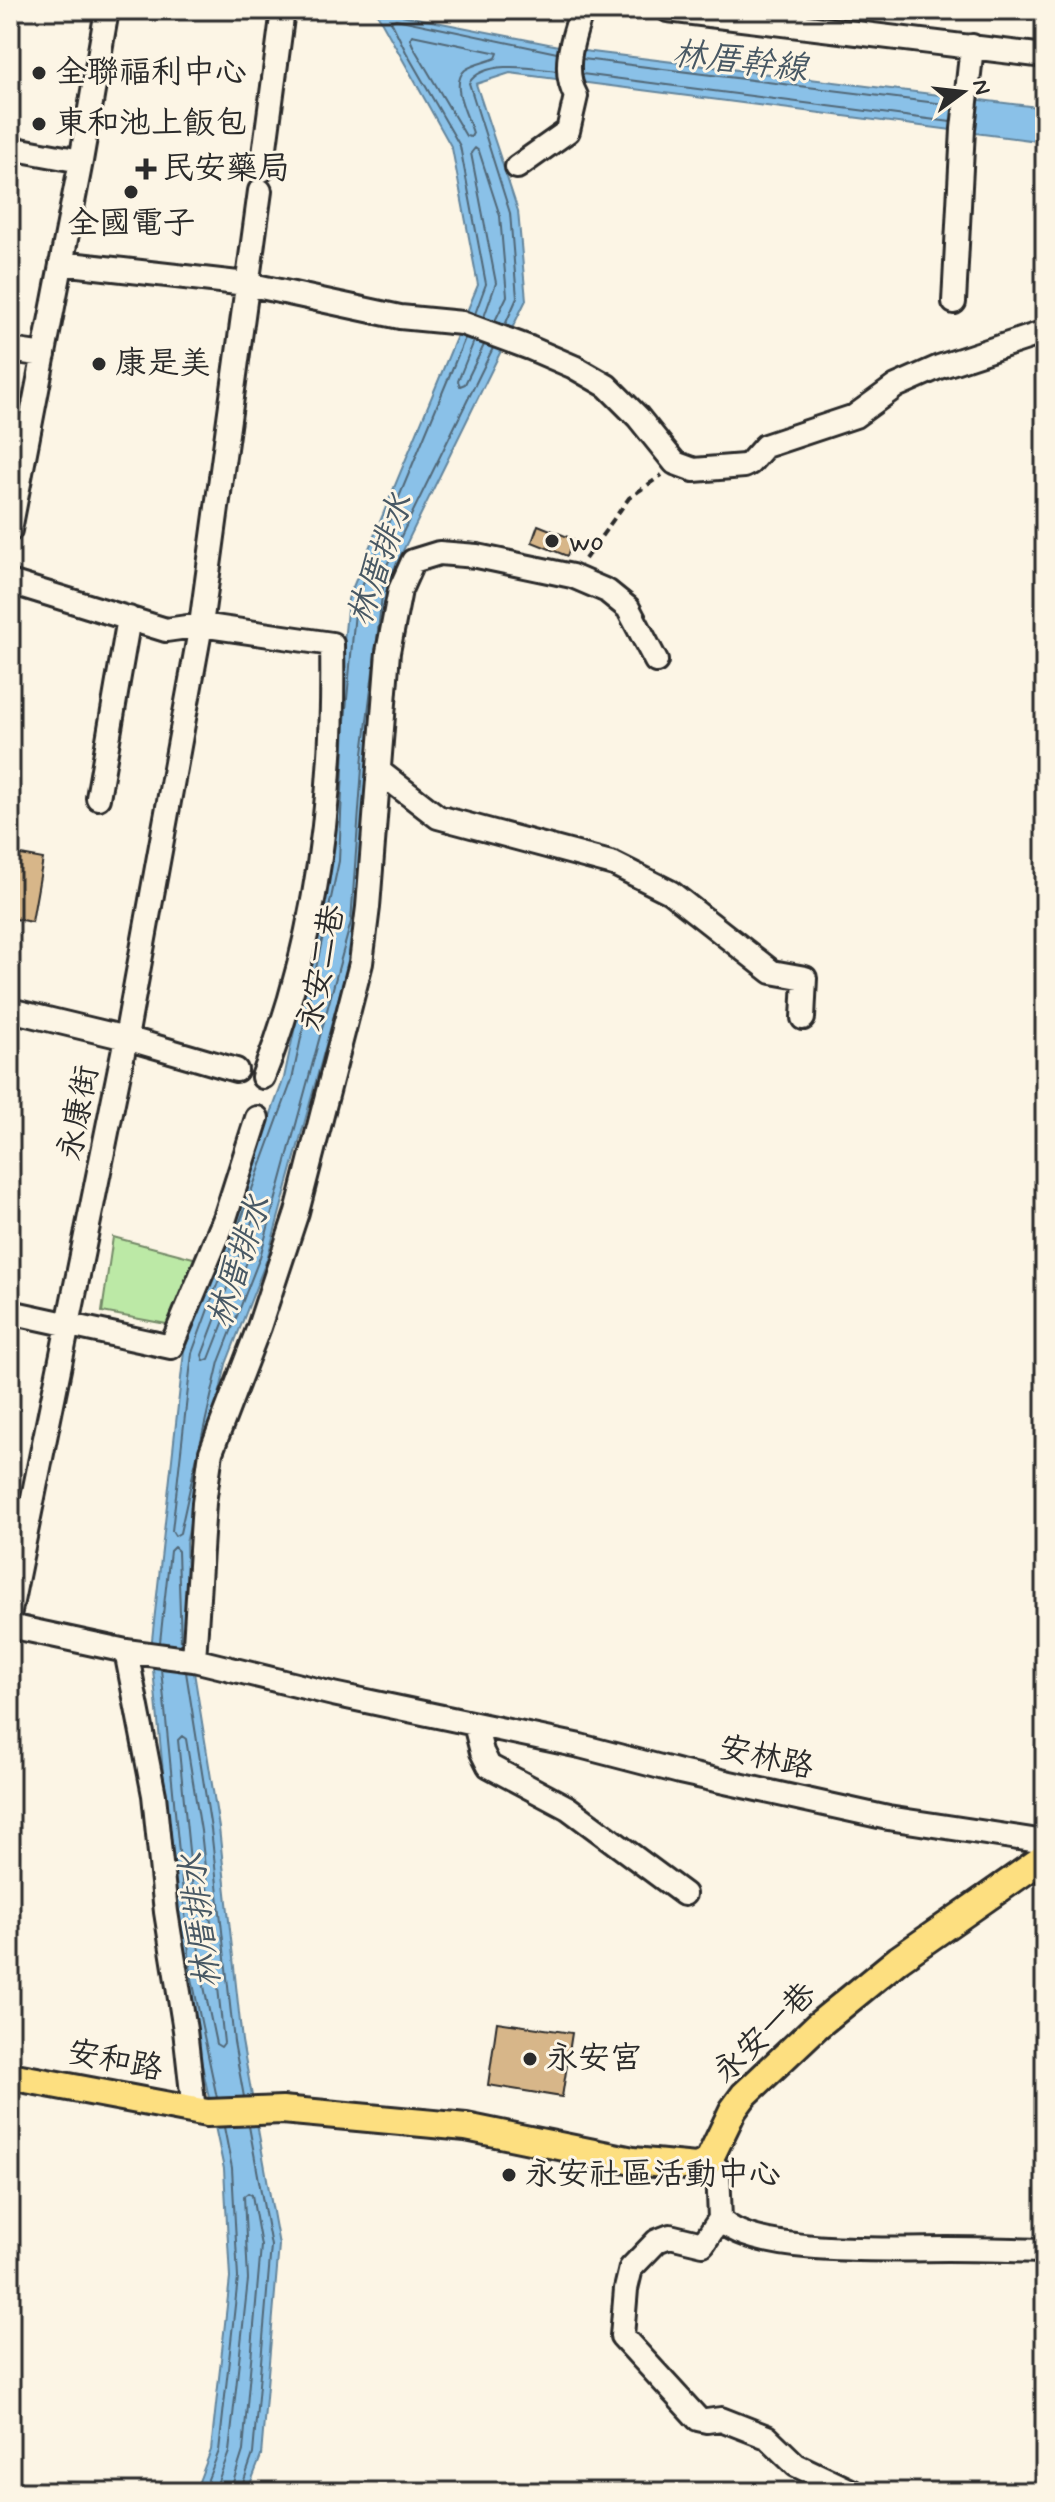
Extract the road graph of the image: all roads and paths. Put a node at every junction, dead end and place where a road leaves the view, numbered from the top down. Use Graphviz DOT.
graph roads {
  1 [pos="107,10"];
  2 [pos="283,10"];
  3 [pos="582,10"];
  4 [pos="668,10"];
  5 [pos="778,16"];
  6 [pos="972,46"];
  7 [pos="1045,56"];
  8 [pos="10,148"];
  9 [pos="81,161"];
  10 [pos="517,167"];
  11 [pos="61,263"];
  12 [pos="247,284"];
  13 [pos="954,302"];
  14 [pos="1045,332"];
  15 [pos="10,350"];
  16 [pos="44,355"];
  17 [pos="675,463"];
  18 [pos="10,530"];
  19 [pos="413,561"];
  20 [pos="552,563"];
  21 [pos="10,582"];
  22 [pos="129,618"];
  23 [pos="201,625"];
  24 [pos="656,661"];
  25 [pos="380,772"];
  26 [pos="98,798"];
  27 [pos="10,1010"];
  28 [pos="803,1018"];
  29 [pos="126,1038"];
  30 [pos="236,1070"];
  31 [pos="263,1077"];
  32 [pos="257,1118"];
  33 [pos="10,1312"];
  34 [pos="70,1325"];
  35 [pos="10,1611"];
  36 [pos="10,1626"];
  37 [pos="129,1652"];
  38 [pos="194,1660"];
  39 [pos="475,1724"];
  40 [pos="1045,1842"];
  41 [pos="1045,1857"];
  42 [pos="684,1894"];
  43 [pos="10,2076"];
  44 [pos="201,2112"];
  45 [pos="708,2162"];
  46 [pos="720,2219"];
  47 [pos="1045,2251"];
  48 [pos="853,2492"];
  1 -- 9 [label="street"];
  2 -- 12 [label="street, 永康街"];
  3 -- 10 [label="street"];
  4 -- 5 [label="street"];
  5 -- 6 [label="street"];
  6 -- 7 [label="street"];
  6 -- 13 [label="street"];
  8 -- 9 [label="street"];
  9 -- 11 [label="street"];
  11 -- 12 [label="street"];
  11 -- 16 [label="street"];
  12 -- 17 [label="street"];
  12 -- 23 [label="street, 永康街"];
  14 -- 17 [label="street"];
  15 -- 16 [label="street"];
  16 -- 18 [label="street"];
  17 -- 20 [label="path"];
  19 -- 20 [label="street"];
  19 -- 24 [label="street"];
  19 -- 25 [label="street, 永安二巷"];
  21 -- 22 [label="street"];
  22 -- 23 [label="street"];
  22 -- 26 [label="street"];
  23 -- 29 [label="street, 永康街"];
  23 -- 31 [label="street"];
  25 -- 28 [label="street"];
  25 -- 38 [label="street, 永安二巷"];
  27 -- 29 [label="street"];
  29 -- 30 [label="street"];
  29 -- 34 [label="street, 永康街"];
  32 -- 34 [label="street"];
  33 -- 34 [label="street"];
  34 -- 35 [label="street, 永康街"];
  36 -- 37 [label="street"];
  37 -- 38 [label="street, 安林路"];
  37 -- 44 [label="street"];
  38 -- 39 [label="street, 安林路"];
  39 -- 40 [label="street, 安林路"];
  39 -- 42 [label="street"];
  41 -- 45 [label="main road, 永安一巷"];
  43 -- 44 [label="main road, 安和路"];
  44 -- 45 [label="main road, 安和路"];
  45 -- 46 [label="street"];
  46 -- 47 [label="street"];
  46 -- 48 [label="street"];
}
